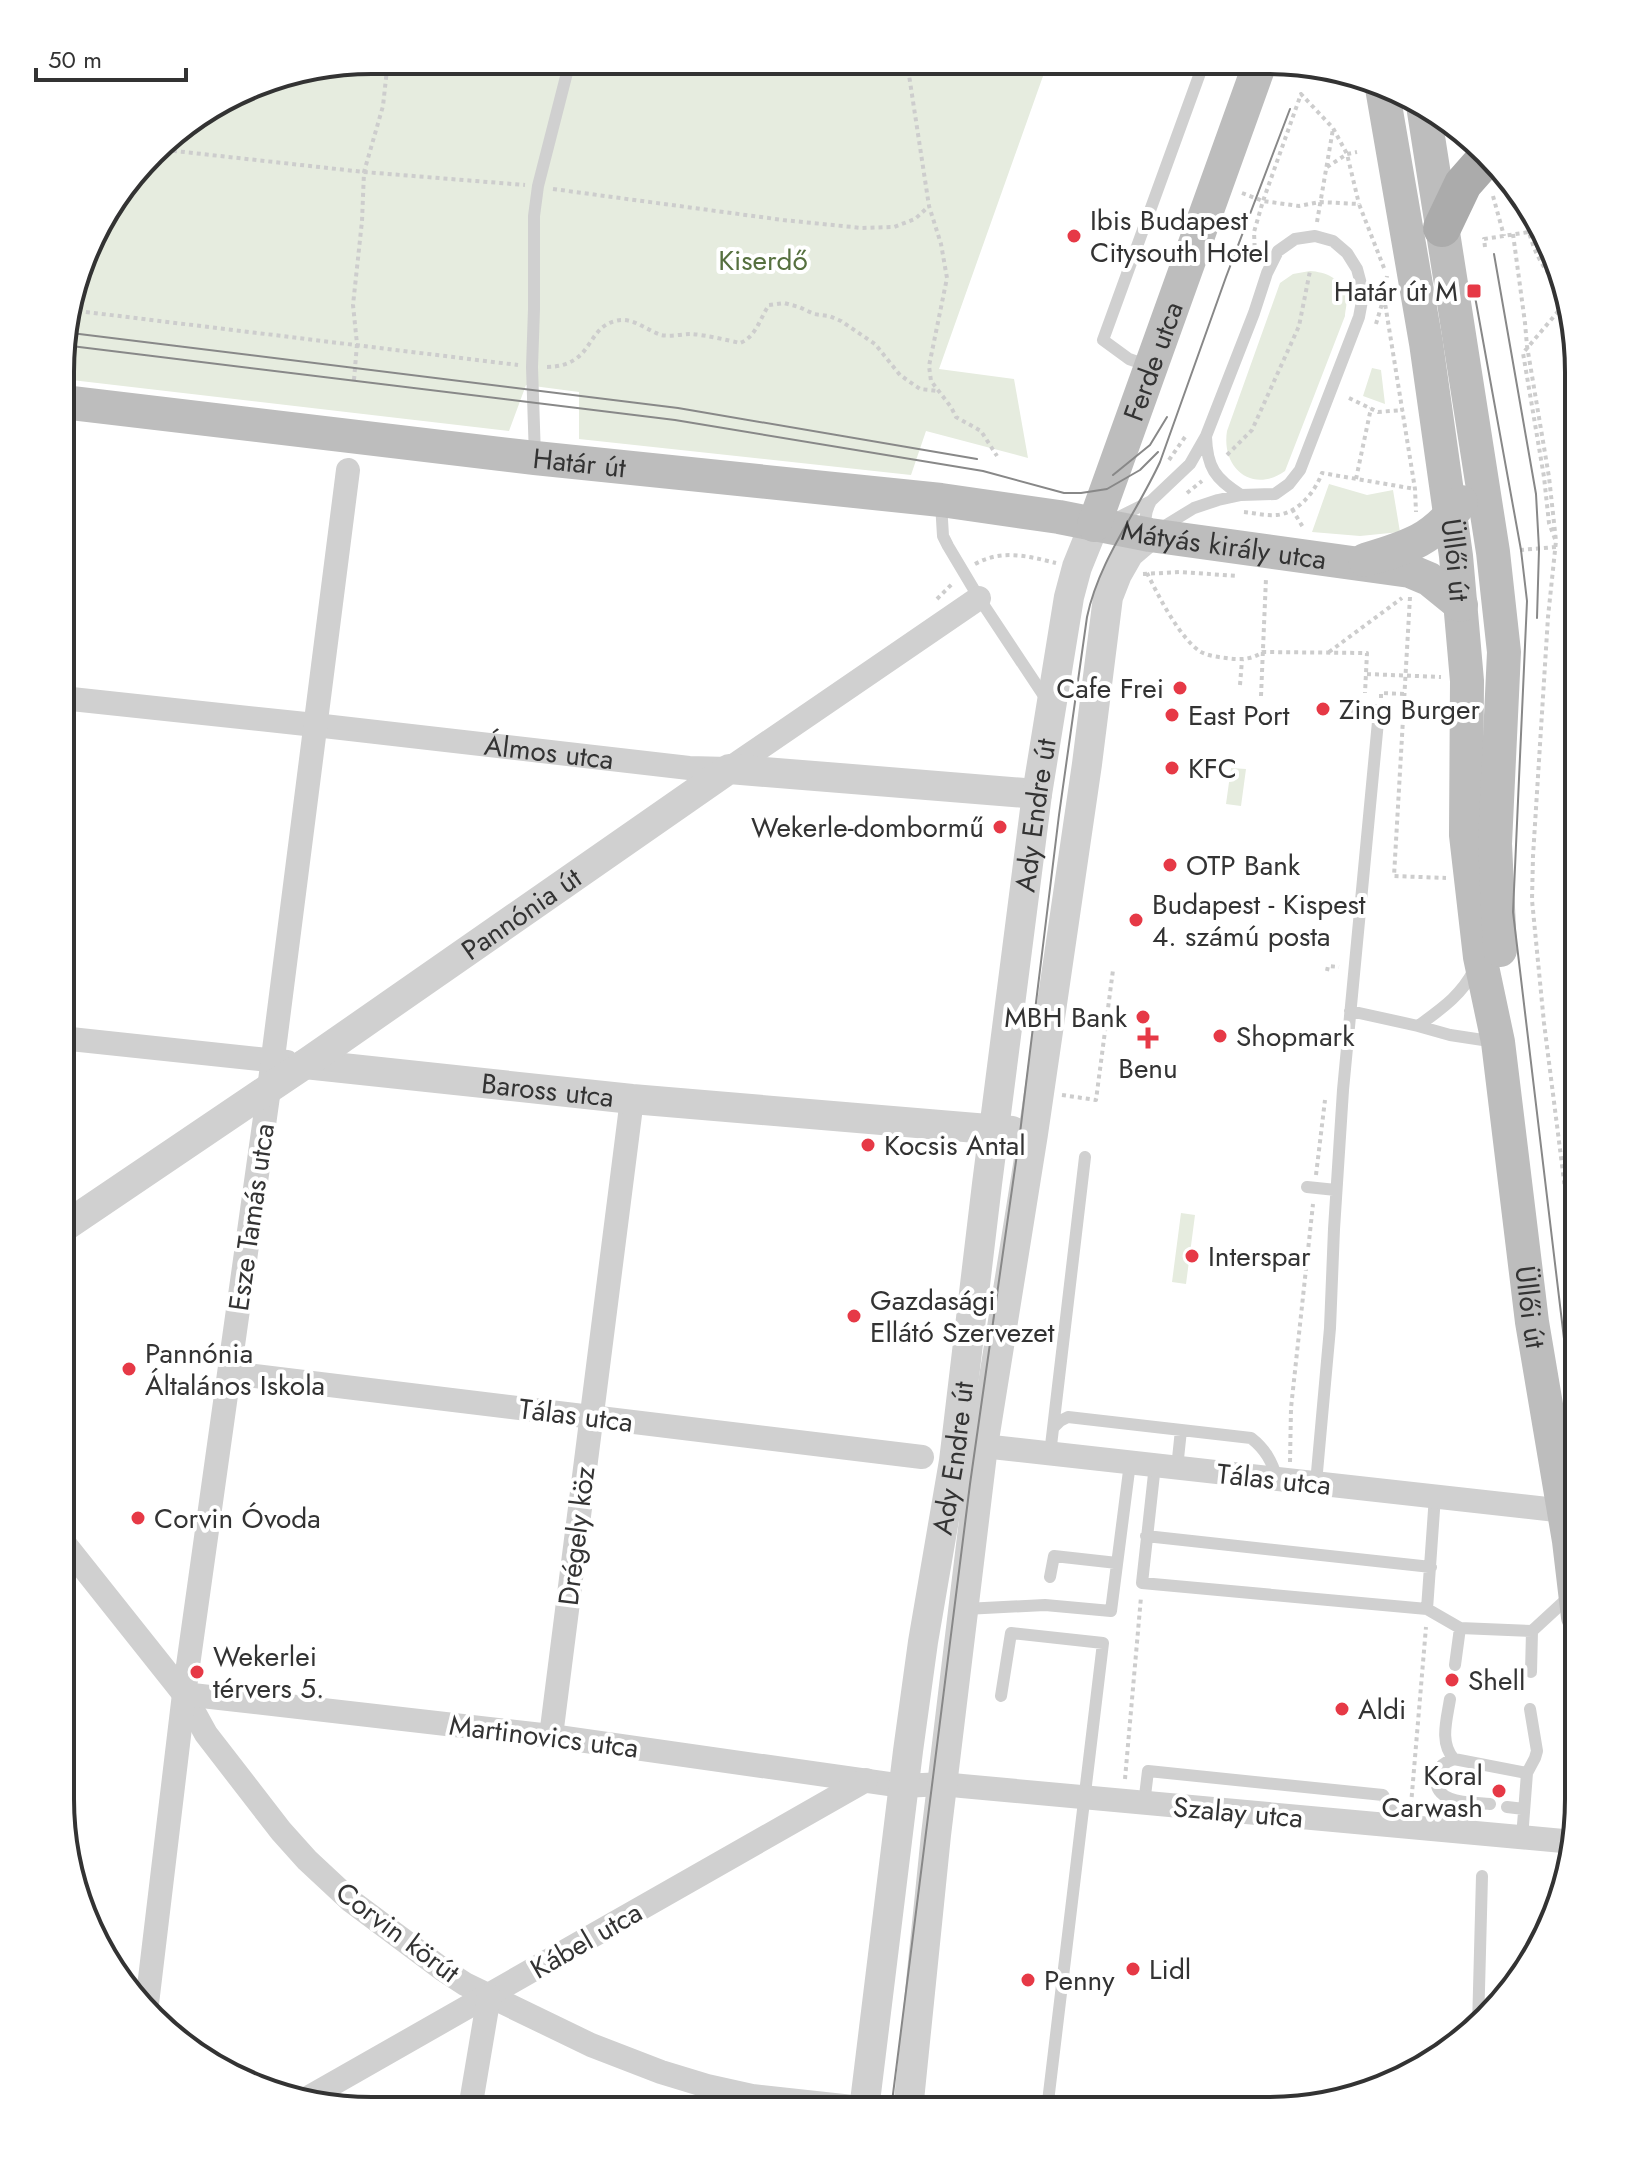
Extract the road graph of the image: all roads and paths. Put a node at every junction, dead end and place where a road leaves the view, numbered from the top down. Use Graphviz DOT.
graph roads {
  1 [pos="386,74"];
  2 [pos="567,74"];
  3 [pos="909,74"];
  4 [pos="1200,74"];
  5 [pos="1256,74"];
  6 [pos="1384,98"];
  7 [pos="1425,120"];
  8 [pos="1333,128"];
  9 [pos="173,151"];
  10 [pos="1357,152"];
  11 [pos="1347,154"];
  12 [pos="1481,164"];
  13 [pos="1326,168"];
  14 [pos="364,172"];
  15 [pos="538,186"];
  16 [pos="1239,192"];
  17 [pos="1493,196"];
  18 [pos="1263,201"];
  19 [pos="1320,202"];
  20 [pos="1359,204"];
  21 [pos="929,206"];
  22 [pos="1317,225"];
  23 [pos="1442,228"];
  24 [pos="1529,231"];
  25 [pos="1513,234"];
  26 [pos="1504,236"];
  27 [pos="1532,236"];
  28 [pos="1485,247"];
  29 [pos="1255,255"];
  30 [pos="1545,267"];
  31 [pos="1310,271"];
  32 [pos="1384,297"];
  33 [pos="1559,312"];
  34 [pos="1376,324"];
  35 [pos="1527,346"];
  36 [pos="1151,367"];
  37 [pos="354,380"];
  38 [pos="1349,398"];
  39 [pos="74,403"];
  40 [pos="1371,408"];
  41 [pos="1403,410"];
  42 [pos="1191,430"];
  43 [pos="1206,436"];
  44 [pos="1227,455"];
  45 [pos="997,456"];
  46 [pos="535,458"];
  47 [pos="1480,462"];
  48 [pos="1163,468"];
  49 [pos="348,470"];
  50 [pos="1322,473"];
  51 [pos="1203,479"];
  52 [pos="1356,479"];
  53 [pos="1415,489"];
  54 [pos="1184,495"];
  55 [pos="1241,495"];
  56 [pos="941,500"];
  57 [pos="1151,501"];
  58 [pos="1416,515"];
  59 [pos="1451,516"];
  60 [pos="1094,525"];
  61 [pos="1150,535"];
  62 [pos="1050,561"];
  63 [pos="1356,562"];
  64 [pos="964,573"];
  65 [pos="1147,573"];
  66 [pos="1266,578"];
  67 [pos="979,598"];
  68 [pos="1461,605"];
  69 [pos="1263,652"];
  70 [pos="1328,653"];
  71 [pos="1242,660"];
  72 [pos="1367,674"];
  73 [pos="1407,676"];
  74 [pos="1446,677"];
  75 [pos="1240,685"];
  76 [pos="1381,693"];
  77 [pos="1405,694"];
  78 [pos="1261,696"];
  79 [pos="74,699"];
  80 [pos="1050,705"];
  81 [pos="1358,708"];
  82 [pos="315,725"];
  83 [pos="729,769"];
  84 [pos="1037,794"];
  85 [pos="1386,856"];
  86 [pos="1395,856"];
  87 [pos="1448,878"];
  88 [pos="1480,957"];
  89 [pos="1339,967"];
  90 [pos="1113,970"];
  91 [pos="1327,971"];
  92 [pos="1350,1011"];
  93 [pos="1418,1026"];
  94 [pos="74,1040"];
  95 [pos="1498,1042"];
  96 [pos="305,1064"];
  97 [pos="270,1075"];
  98 [pos="1326,1090"];
  99 [pos="1050,1093"];
  100 [pos="632,1099"];
  101 [pos="995,1130"];
  102 [pos="1033,1134"];
  103 [pos="1085,1157"];
  104 [pos="1312,1189"];
  105 [pos="1565,1189"];
  106 [pos="1336,1190"];
  107 [pos="74,1219"];
  108 [pos="230,1373"];
  109 [pos="591,1417"];
  110 [pos="958,1423"];
  111 [pos="1053,1428"];
  112 [pos="1181,1430"];
  113 [pos="983,1446"];
  114 [pos="1050,1454"];
  115 [pos="922,1457"];
  116 [pos="954,1461"];
  117 [pos="1130,1463"];
  118 [pos="1166,1466"];
  119 [pos="1283,1480"];
  120 [pos="1316,1483"];
  121 [pos="1435,1496"];
  122 [pos="1565,1499"];
  123 [pos="1565,1529"];
  124 [pos="1146,1536"];
  125 [pos="1117,1563"];
  126 [pos="74,1566"];
  127 [pos="1431,1567"];
  128 [pos="1050,1577"];
  129 [pos="1142,1583"];
  130 [pos="964,1609"];
  131 [pos="1427,1609"];
  132 [pos="1565,1611"];
  133 [pos="1460,1628"];
  134 [pos="1532,1631"];
  135 [pos="1455,1665"];
  136 [pos="1531,1672"];
  137 [pos="184,1694"];
  138 [pos="1001,1696"];
  139 [pos="1450,1699"];
  140 [pos="1530,1709"];
  141 [pos="551,1736"];
  142 [pos="1454,1759"];
  143 [pos="1527,1773"];
  144 [pos="866,1780"];
  145 [pos="943,1784"];
  146 [pos="903,1786"];
  147 [pos="1084,1798"];
  148 [pos="1133,1803"];
  149 [pos="1490,1804"];
  150 [pos="1507,1807"];
  151 [pos="1524,1809"];
  152 [pos="1405,1827"];
  153 [pos="1522,1838"];
  154 [pos="1562,1841"];
  155 [pos="1482,1876"];
  156 [pos="148,1995"];
  157 [pos="489,1996"];
  158 [pos="1478,2009"];
  159 [pos="319,2092"];
  160 [pos="472,2097"];
  161 [pos="761,2097"];
  162 [pos="871,2097"];
  163 [pos="909,2097"];
  164 [pos="1049,2097"];
  1 -- 14 [label="path"];
  2 -- 15 [label="lane"];
  3 -- 21 [label="path"];
  4 -- 36 [label="lane"];
  5 -- 36 [label="main road, Ferde utca"];
  6 -- 59 [label="main road, Üllői út"];
  7 -- 23 [label="main road, Üllői út"];
  8 -- 11 [label="path"];
  8 -- 13 [label="path"];
  8 -- 18 [label="path"];
  9 -- 14 [label="path"];
  10 -- 11 [label="path"];
  11 -- 13 [label="path"];
  11 -- 20 [label="path"];
  12 -- 23 [label="main road"];
  13 -- 19 [label="path"];
  14 -- 15 [label="path"];
  14 -- 37 [label="path"];
  15 -- 21 [label="path"];
  15 -- 46 [label="lane"];
  16 -- 18 [label="path"];
  17 -- 26 [label="path"];
  18 -- 19 [label="path"];
  18 -- 29 [label="path"];
  19 -- 20 [label="path"];
  19 -- 22 [label="path"];
  20 -- 32 [label="path"];
  21 -- 45 [label="path"];
  23 -- 47 [label="main road, Üllői út"];
  24 -- 25 [label="path"];
  25 -- 26 [label="path"];
  25 -- 35 [label="path"];
  26 -- 28 [label="path"];
  27 -- 30 [label="path"];
  31 -- 44 [label="path"];
  32 -- 34 [label="path"];
  32 -- 41 [label="path"];
  33 -- 35 [label="path"];
  35 -- 105 [label="path"];
  36 -- 60 [label="main road, Ferde utca"];
  38 -- 40 [label="path"];
  39 -- 46 [label="main road, Határ út"];
  40 -- 41 [label="path"];
  40 -- 52 [label="path"];
  41 -- 53 [label="path"];
  42 -- 48 [label="path"];
  43 -- 55 [label="lane"];
  43 -- 55 [label="lane"];
  43 -- 57 [label="lane"];
  46 -- 56 [label="main road, Határ út"];
  47 -- 59 [label="main road"];
  47 -- 95 [label="main road, Üllői út"];
  49 -- 82 [label="street, Esze Tamás utca"];
  50 -- 52 [label="path"];
  51 -- 54 [label="path"];
  52 -- 53 [label="path"];
  53 -- 58 [label="path"];
  55 -- 61 [label="lane"];
  56 -- 60 [label="main road, Határ út"];
  56 -- 64 [label="lane"];
  57 -- 60 [label="lane"];
  57 -- 61 [label="lane"];
  59 -- 63 [label="main road"];
  59 -- 68 [label="main road, Üllői út"];
  60 -- 61 [label="main road, Mátyás király utca"];
  60 -- 80 [label="street, Ady Endre út"];
  61 -- 63 [label="main road, Mátyás király utca"];
  61 -- 102 [label="street, Ady Endre út"];
  62 -- 64 [label="path"];
  63 -- 68 [label="main road, Mátyás király utca"];
  64 -- 67 [label="lane"];
  65 -- 71 [label="path"];
  66 -- 69 [label="path"];
  67 -- 80 [label="lane"];
  67 -- 83 [label="street, Pannónia út"];
  68 -- 88 [label="main road, Üllői út"];
  69 -- 70 [label="path"];
  69 -- 71 [label="path"];
  69 -- 78 [label="path"];
  70 -- 72 [label="path"];
  70 -- 73 [label="path"];
  71 -- 75 [label="path"];
  72 -- 73 [label="path"];
  72 -- 81 [label="path"];
  73 -- 74 [label="path"];
  73 -- 77 [label="path"];
  76 -- 77 [label="path"];
  77 -- 86 [label="path"];
  79 -- 82 [label="street, Álmos utca"];
  80 -- 84 [label="street, Ady Endre út"];
  81 -- 92 [label="lane"];
  82 -- 83 [label="street, Álmos utca"];
  82 -- 97 [label="street, Esze Tamás utca"];
  83 -- 84 [label="street, Álmos utca"];
  83 -- 96 [label="street, Pannónia út"];
  84 -- 101 [label="street, Ady Endre út"];
  85 -- 86 [label="path"];
  86 -- 87 [label="path"];
  88 -- 93 [label="lane"];
  88 -- 95 [label="main road, Üllői út"];
  89 -- 91 [label="path"];
  90 -- 99 [label="path"];
  92 -- 93 [label="lane"];
  92 -- 106 [label="lane"];
  93 -- 95 [label="lane"];
  94 -- 97 [label="street"];
  95 -- 122 [label="main road, Üllői út"];
  96 -- 97 [label="street, Pannónia út"];
  96 -- 100 [label="street, Baross utca"];
  97 -- 107 [label="street, Pannónia út"];
  97 -- 108 [label="street, Esze Tamás utca"];
  98 -- 104 [label="path"];
  100 -- 101 [label="street, Baross utca"];
  100 -- 109 [label="street, Drégely köz"];
  101 -- 102 [label="street, Baross utca"];
  101 -- 110 [label="street, Ady Endre út"];
  102 -- 113 [label="street, Ady Endre út"];
  103 -- 111 [label="lane"];
  104 -- 106 [label="lane"];
  104 -- 119 [label="path"];
  106 -- 120 [label="lane"];
  108 -- 109 [label="street, Tálas utca"];
  108 -- 137 [label="street, Esze Tamás utca"];
  109 -- 115 [label="street, Tálas utca"];
  109 -- 141 [label="street, Drégely köz"];
  110 -- 113 [label="street"];
  110 -- 116 [label="street, Ady Endre út"];
  111 -- 112 [label="lane"];
  111 -- 114 [label="lane"];
  112 -- 118 [label="lane"];
  112 -- 119 [label="lane"];
  113 -- 114 [label="street, Tálas utca"];
  113 -- 116 [label="street"];
  113 -- 130 [label="street, Ady Endre út"];
  114 -- 117 [label="street, Tálas utca"];
  116 -- 146 [label="street, Ady Endre út"];
  117 -- 118 [label="street, Tálas utca"];
  117 -- 125 [label="lane"];
  118 -- 119 [label="street, Tálas utca"];
  118 -- 124 [label="lane"];
  119 -- 120 [label="street, Tálas utca"];
  120 -- 121 [label="street, Tálas utca"];
  121 -- 123 [label="street, Tálas utca"];
  121 -- 127 [label="lane"];
  124 -- 127 [label="lane"];
  124 -- 129 [label="lane"];
  125 -- 128 [label="lane"];
  125 -- 130 [label="lane"];
  126 -- 137 [label="street, Corvin körút"];
  127 -- 131 [label="lane"];
  129 -- 131 [label="lane"];
  129 -- 148 [label="path"];
  130 -- 145 [label="street, Ady Endre út"];
  131 -- 133 [label="lane"];
  131 -- 152 [label="path"];
  132 -- 134 [label="lane"];
  133 -- 134 [label="lane"];
  133 -- 135 [label="lane"];
  134 -- 136 [label="lane"];
  137 -- 141 [label="street, Martinovics utca"];
  137 -- 156 [label="street, Esze Tamás utca"];
  137 -- 157 [label="street, Corvin körút"];
  138 -- 147 [label="lane"];
  139 -- 142 [label="lane"];
  140 -- 143 [label="lane"];
  141 -- 144 [label="street, Martinovics utca"];
  142 -- 143 [label="lane"];
  142 -- 149 [label="lane"];
  143 -- 151 [label="lane"];
  144 -- 146 [label="street, Martinovics utca"];
  144 -- 157 [label="street, Kábel utca"];
  145 -- 146 [label="street, Szalay utca"];
  145 -- 147 [label="street, Szalay utca"];
  145 -- 163 [label="street, Ady Endre út"];
  146 -- 162 [label="street, Ady Endre út"];
  147 -- 148 [label="street, Szalay utca"];
  147 -- 164 [label="lane"];
  148 -- 152 [label="street, Szalay utca"];
  150 -- 151 [label="lane"];
  151 -- 153 [label="lane"];
  152 -- 153 [label="street, Szalay utca"];
  153 -- 154 [label="street, Szalay utca"];
  155 -- 158 [label="lane"];
  157 -- 159 [label="street, Kábel utca"];
  157 -- 160 [label="street"];
  157 -- 161 [label="street, Corvin körút"];
}
